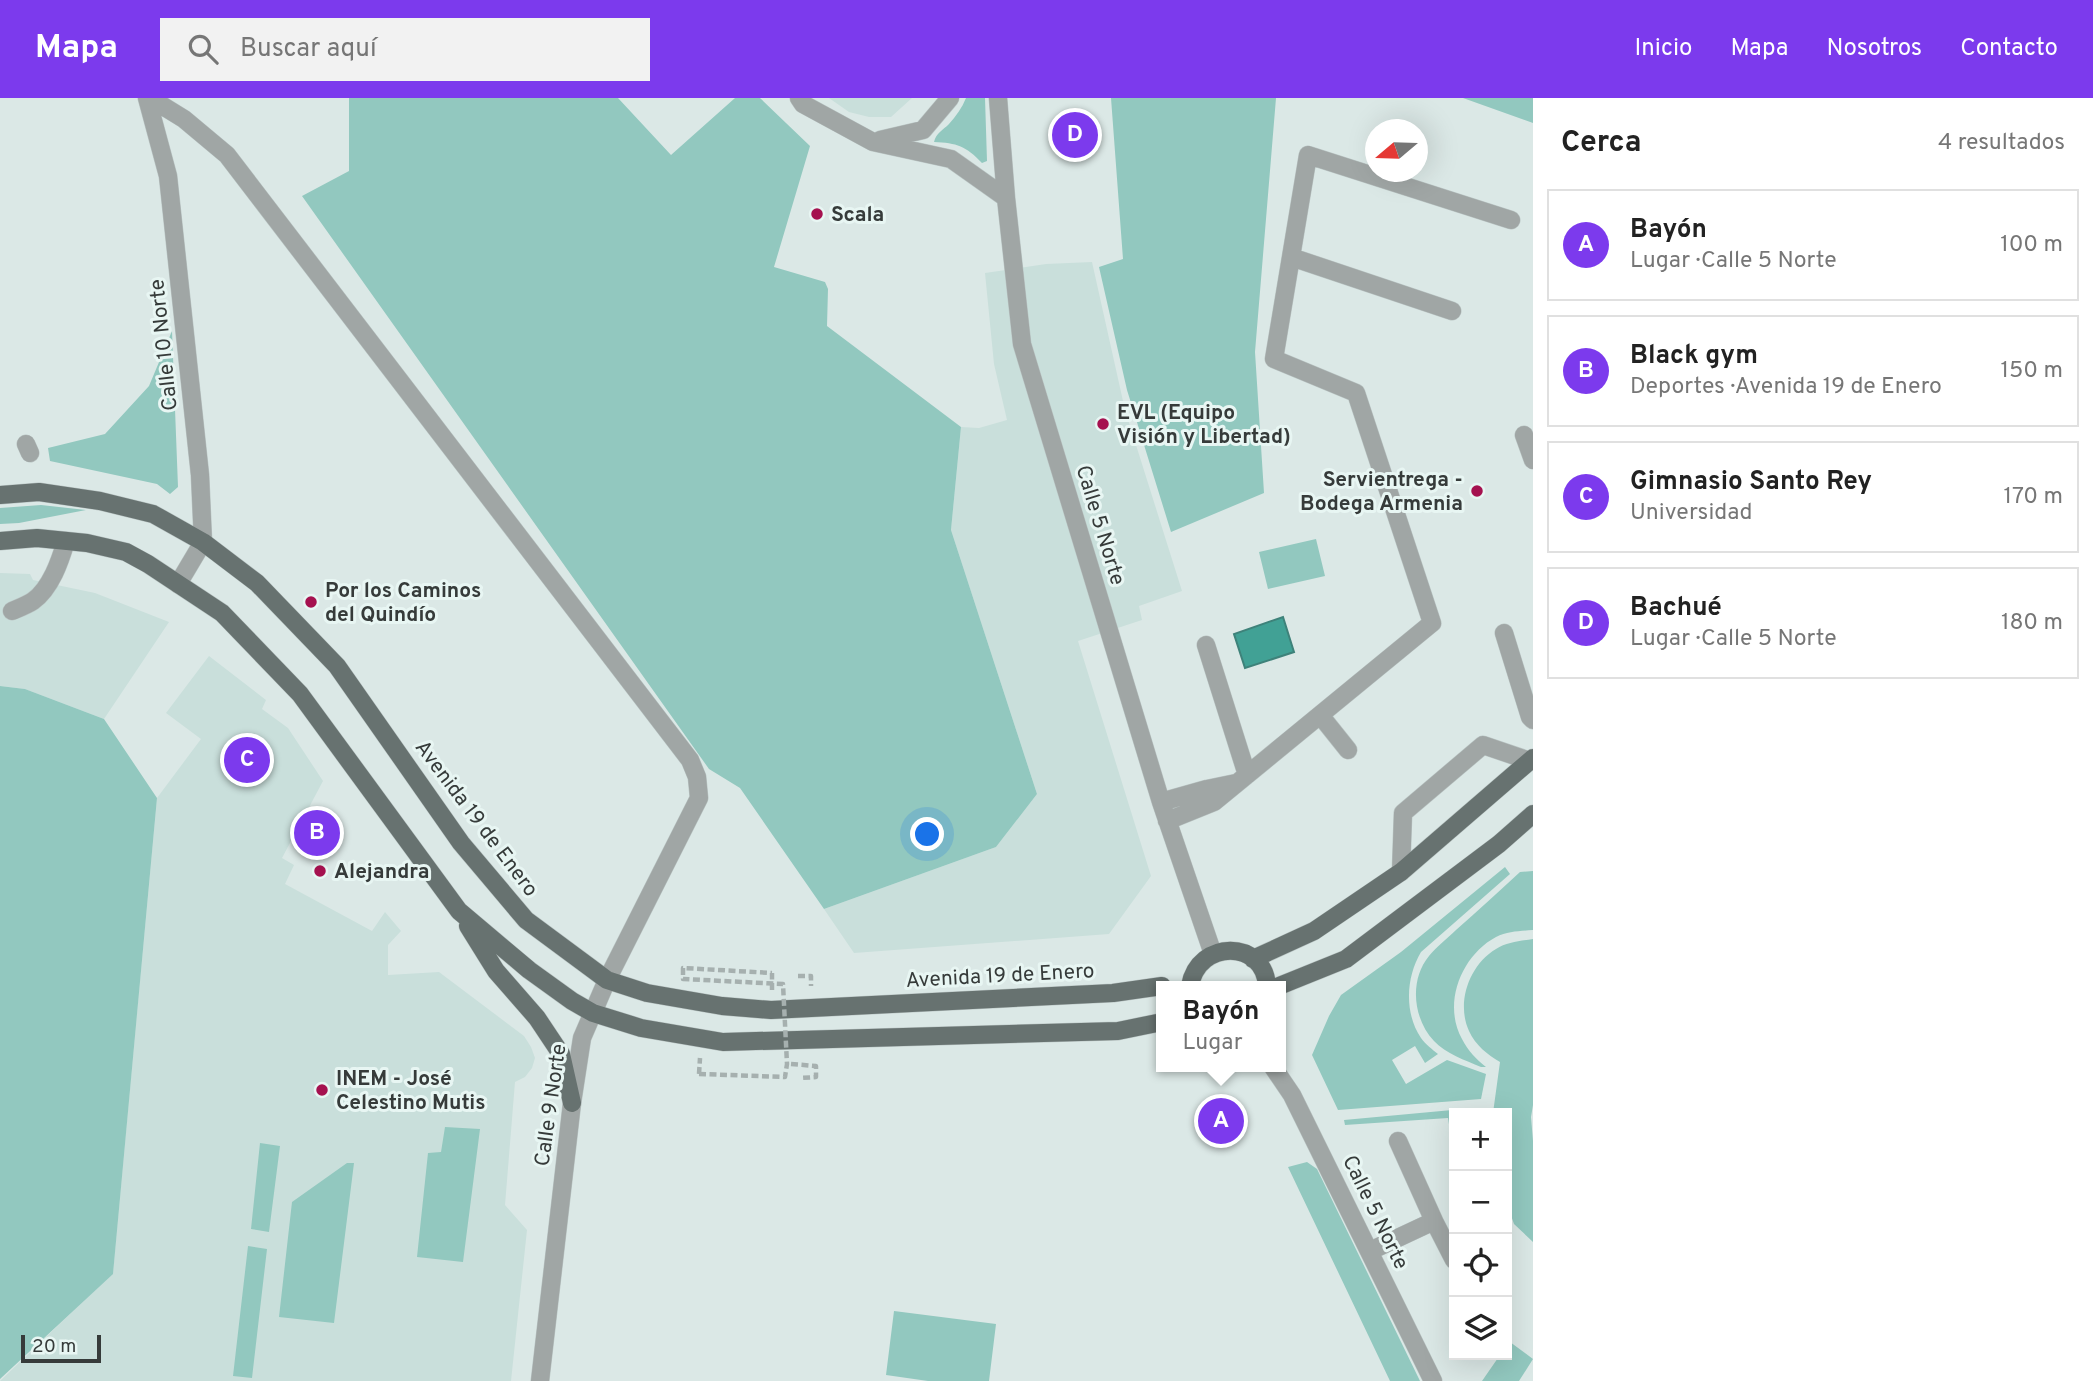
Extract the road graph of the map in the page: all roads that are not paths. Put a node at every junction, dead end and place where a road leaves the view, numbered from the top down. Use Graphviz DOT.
graph roads {
  1 [pos="148,98"];
  2 [pos="799,98"];
  3 [pos="950,98"];
  4 [pos="998,98"];
  5 [pos="873,142"];
  6 [pos="1006,198"];
  7 [pos="1511,220"];
  8 [pos="1291,257"];
  9 [pos="1452,312"];
  10 [pos="1524,435"];
  11 [pos="1533,460"];
  12 [pos="0,495"];
  13 [pos="0,541"];
  14 [pos="65,541"];
  15 [pos="203,542"];
  16 [pos="178,584"];
  17 [pos="12,611"];
  18 [pos="1504,633"];
  19 [pos="1206,646"];
  20 [pos="1320,715"];
  21 [pos="1533,720"];
  22 [pos="1349,750"];
  23 [pos="1531,760"];
  24 [pos="1243,779"];
  25 [pos="1161,802"];
  26 [pos="1533,814"];
  27 [pos="1167,821"];
  28 [pos="1401,872"];
  29 [pos="459,911"];
  30 [pos="1213,954"];
  31 [pos="1252,959"];
  32 [pos="607,980"];
  33 [pos="1192,981"];
  34 [pos="1266,981"];
  35 [pos="1286,983"];
  36 [pos="1156,987"];
  37 [pos="593,1013"];
  38 [pos="1156,1023"];
  39 [pos="1276,1072"];
  40 [pos="572,1103"];
  41 [pos="1398,1141"];
  42 [pos="1434,1221"];
  43 [pos="1449,1250"];
  44 [pos="1370,1251"];
  45 [pos="540,1381"];
  46 [pos="1433,1381"];
  1 -- 15 [label="street, Calle 10 Norte"];
  1 -- 32 [label="street, Calle 9 Norte"];
  2 -- 5 [label="street"];
  3 -- 5 [label="street"];
  4 -- 6 [label="street, Calle 5 Norte"];
  5 -- 6 [label="street"];
  6 -- 25 [label="street, Calle 5 Norte"];
  7 -- 8 [label="street"];
  8 -- 9 [label="street"];
  8 -- 20 [label="street"];
  10 -- 11 [label="street"];
  12 -- 15 [label="main road, Avenida 19 de Enero"];
  13 -- 14 [label="main road"];
  14 -- 16 [label="main road"];
  14 -- 17 [label="street"];
  15 -- 16 [label="street"];
  15 -- 32 [label="main road, Avenida 19 de Enero"];
  16 -- 29 [label="main road"];
  18 -- 21 [label="street"];
  19 -- 24 [label="street"];
  20 -- 22 [label="street"];
  20 -- 24 [label="street"];
  23 -- 28 [label="main road"];
  23 -- 28 [label="street"];
  24 -- 25 [label="street"];
  24 -- 27 [label="street"];
  25 -- 27 [label="street, Calle 5 Norte"];
  26 -- 35 [label="main road"];
  27 -- 30 [label="street, Calle 5 Norte"];
  28 -- 31 [label="main road"];
  29 -- 37 [label="main road"];
  29 -- 40 [label="main road"];
  30 -- 31 [label="main road"];
  30 -- 33 [label="main road"];
  31 -- 34 [label="main road"];
  32 -- 36 [label="main road, Avenida 19 de Enero"];
  32 -- 37 [label="street, Calle 9 Norte"];
  37 -- 38 [label="main road"];
  37 -- 40 [label="street, Calle 9 Norte"];
  39 -- 44 [label="street, Calle 5 Norte"];
  40 -- 45 [label="street, Calle 9 Norte"];
  41 -- 42 [label="street"];
  42 -- 43 [label="street"];
  42 -- 44 [label="street"];
  44 -- 46 [label="street, Calle 5 Norte"];
}
